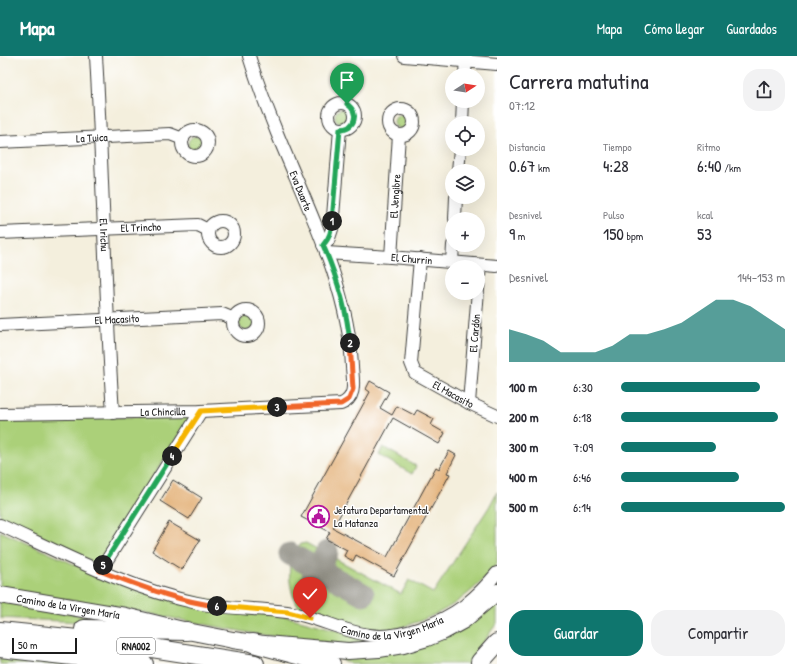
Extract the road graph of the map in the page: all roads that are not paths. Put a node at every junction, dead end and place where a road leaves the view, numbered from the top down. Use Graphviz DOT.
graph roads {
  1 [pos="96,56"];
  2 [pos="249,56"];
  3 [pos="404,56"];
  4 [pos="466,59"];
  5 [pos="497,64"];
  6 [pos="340,129"];
  7 [pos="399,135"];
  8 [pos="101,137"];
  9 [pos="183,139"];
  10 [pos="0,142"];
  11 [pos="104,228"];
  12 [pos="208,230"];
  13 [pos="0,233"];
  14 [pos="324,249"];
  15 [pos="391,257"];
  16 [pos="420,259"];
  17 [pos="445,261"];
  18 [pos="485,265"];
  19 [pos="497,266"];
  20 [pos="477,300"];
  21 [pos="234,319"];
  22 [pos="107,320"];
  23 [pos="0,325"];
  24 [pos="349,399"];
  25 [pos="470,403"];
  26 [pos="201,411"];
  27 [pos="114,413"];
  28 [pos="0,414"];
  29 [pos="497,416"];
  30 [pos="0,525"];
  31 [pos="100,571"];
  32 [pos="497,573"];
  33 [pos="497,592"];
  34 [pos="0,595"];
  35 [pos="8,631"];
  36 [pos="187,631"];
  37 [pos="497,638"];
  38 [pos="253,643"];
  39 [pos="497,643"];
  40 [pos="0,648"];
  41 [pos="479,663"];
  42 [pos="144,664"];
  43 [pos="255,664"];
  44 [pos="331,664"];
  1 -- 8 [label="street, El Irichu"];
  2 -- 14 [label="street, Eva Duarte"];
  3 -- 4 [label="street"];
  4 -- 5 [label="street"];
  6 -- 14 [label="street"];
  7 -- 15 [label="street, El Jengibre"];
  8 -- 9 [label="street, La Tuica"];
  8 -- 10 [label="street, La Tuica"];
  8 -- 11 [label="street, El Irichu"];
  11 -- 12 [label="street, El Trincho"];
  11 -- 13 [label="street, El Trincho"];
  11 -- 22 [label="street, El Irichu"];
  14 -- 15 [label="street, El Churrin"];
  14 -- 24 [label="street, Eva Duarte"];
  15 -- 16 [label="street, El Churrin"];
  16 -- 17 [label="street, El Churrin"];
  16 -- 25 [label="street, El Macasito"];
  18 -- 19 [label="street, El Churrin"];
  20 -- 25 [label="street, El Cardón"];
  21 -- 22 [label="street, El Macasito"];
  22 -- 23 [label="street, El Macasito"];
  22 -- 27 [label="street, El Irichu"];
  24 -- 26 [label="street, La Chincilla"];
  25 -- 29 [label="street, El Macasito"];
  26 -- 27 [label="street, La Chincilla"];
  26 -- 31 [label="street"];
  27 -- 28 [label="street, La Chincilla"];
  30 -- 31 [label="street, Camino de la Virgen María"];
  31 -- 32 [label="street, Camino de la Virgen María"];
  33 -- 38 [label="main road, Camino de la Virgen María"];
  34 -- 36 [label="main road, Camino de la Virgen María"];
  35 -- 36 [label="highway"];
  35 -- 43 [label="highway, RNA002"];
  36 -- 38 [label="main road, Camino de la Virgen María"];
  37 -- 41 [label="main road"];
  38 -- 44 [label="highway"];
  39 -- 41 [label="highway"];
  40 -- 42 [label="highway, RNA002"];
}
